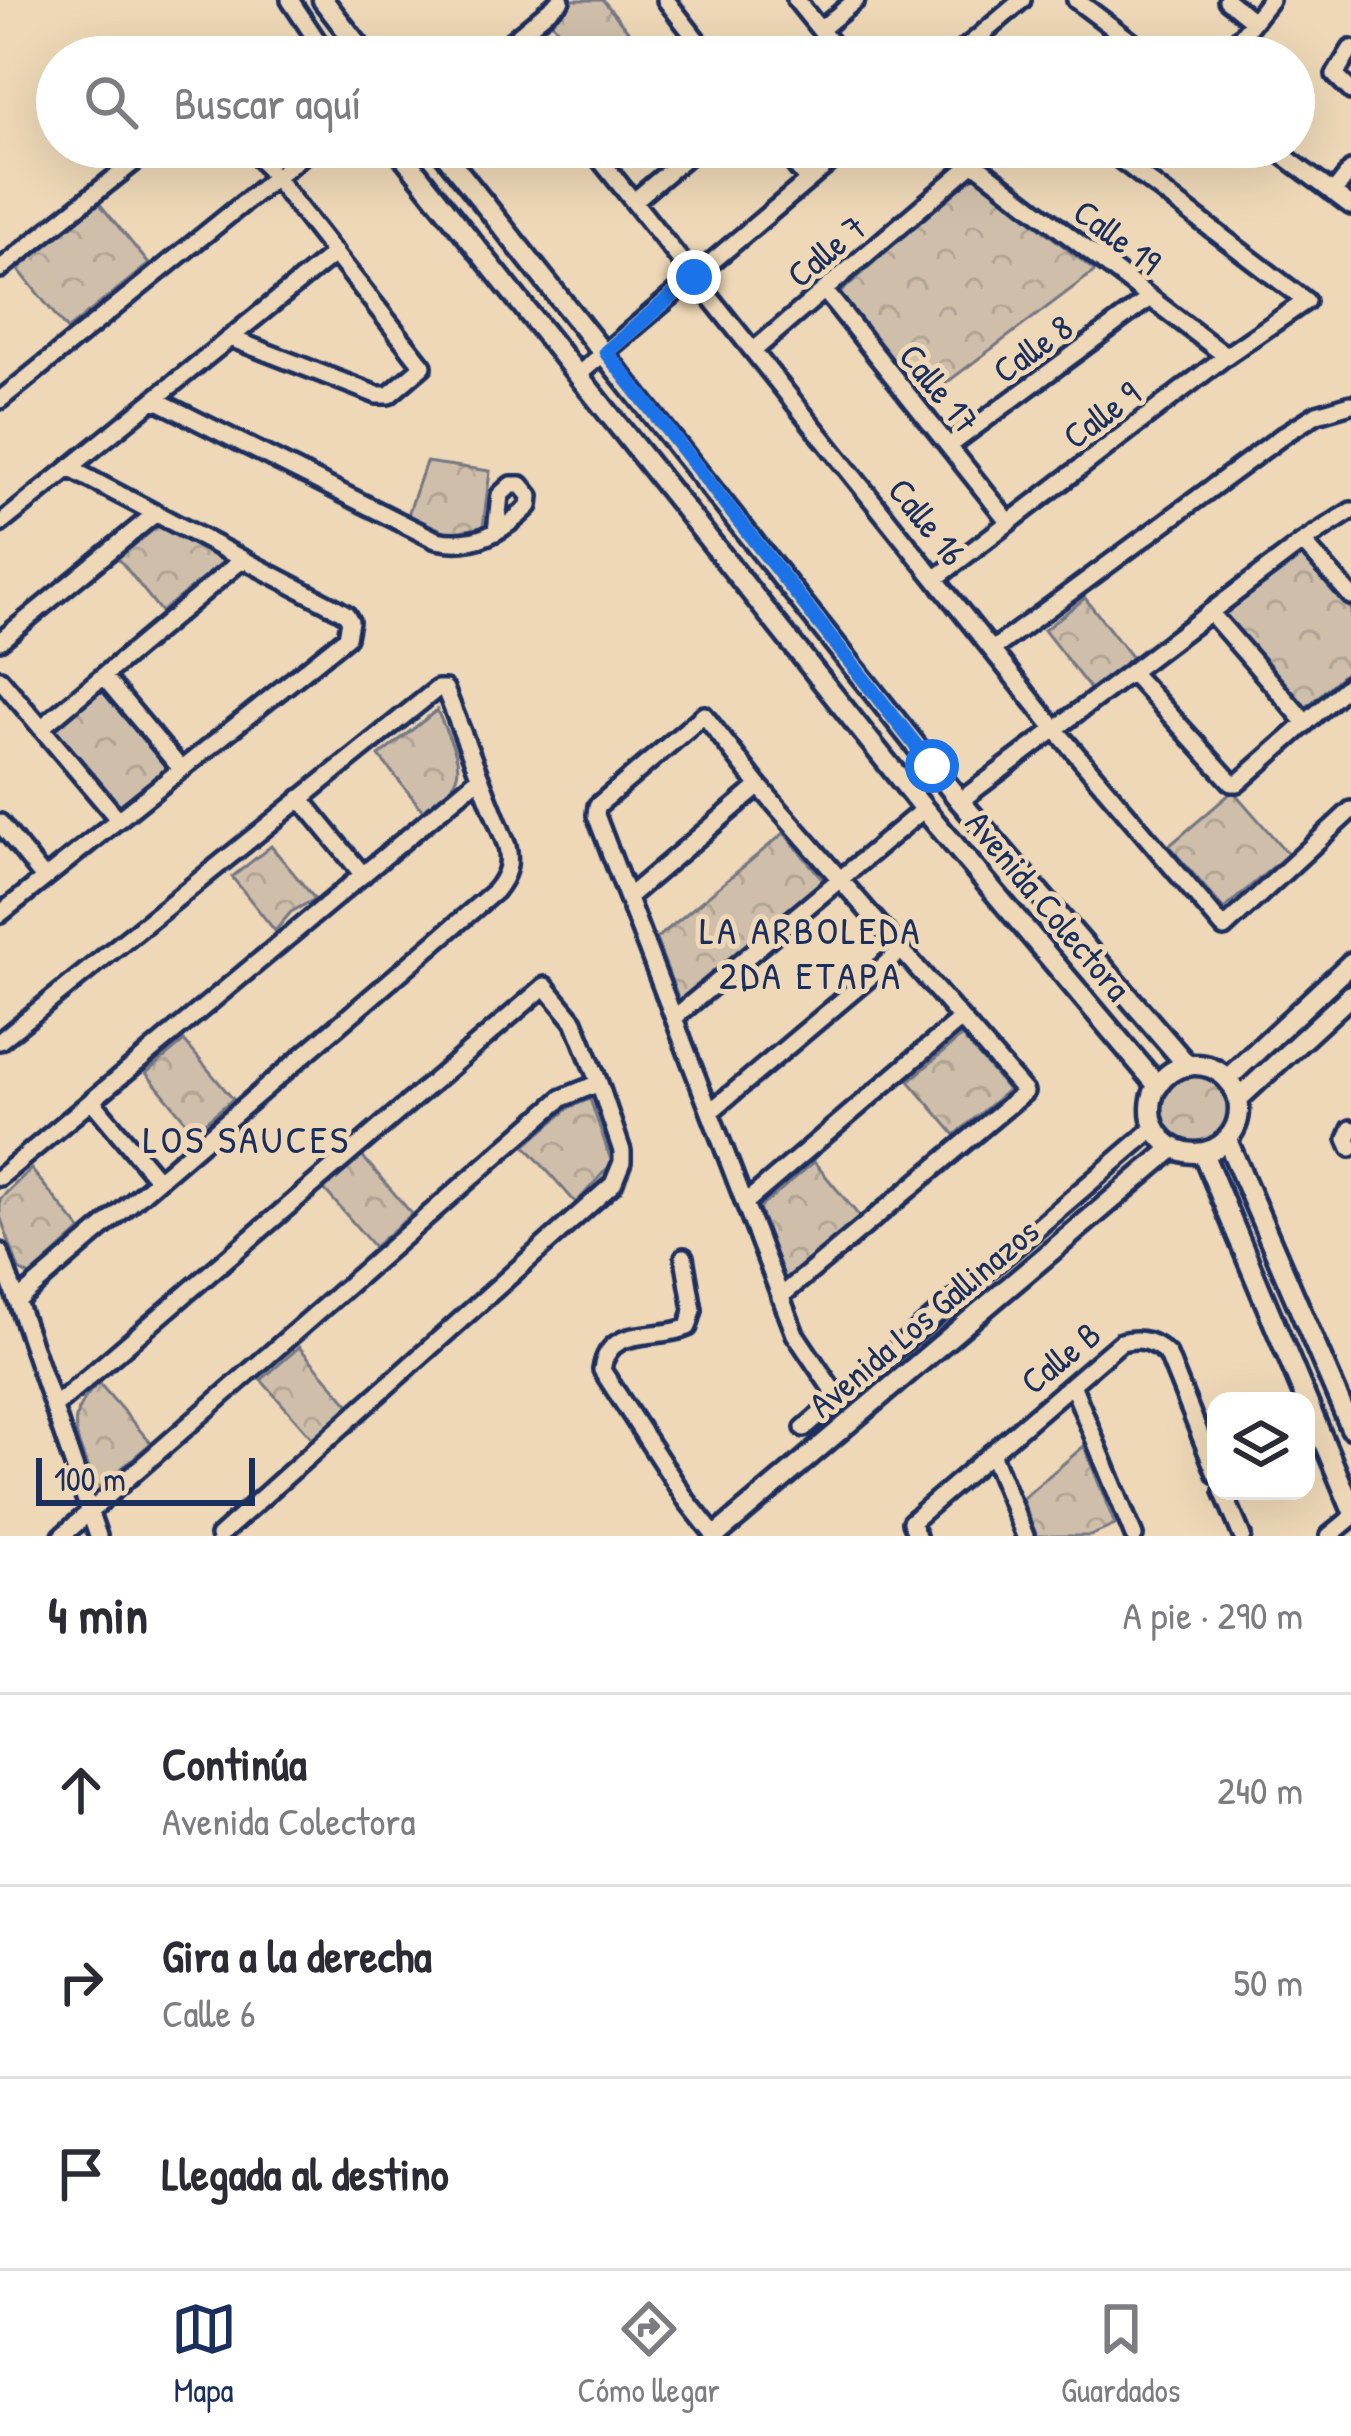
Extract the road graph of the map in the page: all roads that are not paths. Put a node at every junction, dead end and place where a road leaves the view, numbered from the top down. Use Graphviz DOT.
graph roads {
  1 [pos="290,0"];
  2 [pos="323,0"];
  3 [pos="560,0"];
  4 [pos="666,0"];
  5 [pos="796,0"];
  6 [pos="856,0"];
  7 [pos="1022,0"];
  8 [pos="1227,0"];
  9 [pos="1270,0"];
  10 [pos="1083,2"];
  11 [pos="1253,21"];
  12 [pos="820,30"];
  13 [pos="314,36"];
  14 [pos="351,36"];
  15 [pos="526,36"];
  16 [pos="694,36"];
  17 [pos="825,36"];
  18 [pos="980,36"];
  19 [pos="1126,36"];
  20 [pos="1241,36"];
  21 [pos="1351,49"];
  22 [pos="1351,92"];
  23 [pos="126,168"];
  24 [pos="267,168"];
  25 [pos="287,168"];
  26 [pos="413,168"];
  27 [pos="457,168"];
  28 [pos="607,168"];
  29 [pos="674,168"];
  30 [pos="798,168"];
  31 [pos="823,168"];
  32 [pos="968,168"];
  33 [pos="981,168"];
  34 [pos="1132,168"];
  35 [pos="1300,168"];
  36 [pos="1351,170"];
  37 [pos="275,178"];
  38 [pos="808,181"];
  39 [pos="1334,193"];
  40 [pos="634,202"];
  41 [pos="1351,206"];
  42 [pos="335,253"];
  43 [pos="0,269"];
  44 [pos="694,277"];
  45 [pos="825,290"];
  46 [pos="1150,298"];
  47 [pos="230,338"];
  48 [pos="753,351"];
  49 [pos="606,352"];
  50 [pos="1226,356"];
  51 [pos="579,374"];
  52 [pos="154,399"];
  53 [pos="0,400"];
  54 [pos="1351,404"];
  55 [pos="949,446"];
  56 [pos="69,468"];
  57 [pos="1351,511"];
  58 [pos="156,513"];
  59 [pos="1009,522"];
  60 [pos="0,524"];
  61 [pos="496,532"];
  62 [pos="1303,542"];
  63 [pos="243,559"];
  64 [pos="935,579"];
  65 [pos="1351,596"];
  66 [pos="1210,612"];
  67 [pos="0,640"];
  68 [pos="992,650"];
  69 [pos="1131,672"];
  70 [pos="103,676"];
  71 [pos="0,680"];
  72 [pos="1351,683"];
  73 [pos="1306,723"];
  74 [pos="40,728"];
  75 [pos="1055,729"];
  76 [pos="181,769"];
  77 [pos="480,777"];
  78 [pos="759,787"];
  79 [pos="300,798"];
  80 [pos="961,800"];
  81 [pos="924,808"];
  82 [pos="1351,810"];
  83 [pos="118,819"];
  84 [pos="0,823"];
  85 [pos="363,875"];
  86 [pos="44,878"];
  87 [pos="840,879"];
  88 [pos="628,897"];
  89 [pos="0,914"];
  90 [pos="902,950"];
  91 [pos="1351,963"];
  92 [pos="1351,995"];
  93 [pos="674,1018"];
  94 [pos="961,1019"];
  95 [pos="0,1041"];
  96 [pos="1188,1066"];
  97 [pos="1227,1079"];
  98 [pos="598,1083"];
  99 [pos="1158,1086"];
  100 [pos="1238,1099"];
  101 [pos="92,1101"];
  102 [pos="711,1111"];
  103 [pos="1155,1127"];
  104 [pos="1351,1129"];
  105 [pos="1227,1140"];
  106 [pos="1173,1148"];
  107 [pos="1351,1148"];
  108 [pos="1203,1153"];
  109 [pos="0,1177"];
  110 [pos="158,1180"];
  111 [pos="746,1203"];
  112 [pos="0,1252"];
  113 [pos="684,1257"];
  114 [pos="780,1297"];
  115 [pos="17,1300"];
  116 [pos="1072,1384"];
  117 [pos="838,1397"];
  118 [pos="55,1406"];
  119 [pos="804,1428"];
  120 [pos="1351,1428"];
  121 [pos="1207,1452"];
  122 [pos="991,1453"];
  123 [pos="1227,1500"];
  124 [pos="1351,1508"];
  125 [pos="90,1513"];
  126 [pos="1351,1518"];
  127 [pos="62,1536"];
  128 [pos="98,1536"];
  129 [pos="219,1536"];
  130 [pos="715,1536"];
  131 [pos="916,1536"];
  132 [pos="1024,1536"];
  133 [pos="1134,1536"];
  134 [pos="1241,1536"];
  135 [pos="1329,1536"];
  1 -- 13 [label="street"];
  2 -- 14 [label="street"];
  3 -- 15 [label="street"];
  4 -- 16 [label="street"];
  5 -- 12 [label="street"];
  6 -- 12 [label="street"];
  7 -- 18 [label="street"];
  8 -- 11 [label="street"];
  9 -- 11 [label="street"];
  10 -- 19 [label="street"];
  11 -- 20 [label="street"];
  12 -- 17 [label="street"];
  21 -- 22 [label="street"];
  23 -- 43 [label="street"];
  24 -- 37 [label="street"];
  25 -- 37 [label="street"];
  26 -- 51 [label="street, Avenida Colectora"];
  27 -- 49 [label="street, Avenida Colectora"];
  28 -- 40 [label="street, Calle 16"];
  29 -- 40 [label="street"];
  30 -- 38 [label="street"];
  31 -- 38 [label="street"];
  32 -- 45 [label="street, Calle 7"];
  33 -- 46 [label="street, Calle 19"];
  34 -- 50 [label="street, Calle 9"];
  35 -- 39 [label="street"];
  36 -- 39 [label="street"];
  37 -- 42 [label="street"];
  37 -- 53 [label="street"];
  38 -- 44 [label="street"];
  39 -- 41 [label="street"];
  40 -- 44 [label="street, Calle 16"];
  42 -- 47 [label="street"];
  42 -- 47 [label="street"];
  44 -- 48 [label="street, Calle 16"];
  44 -- 49 [label="street"];
  45 -- 48 [label="street, Calle 7"];
  45 -- 55 [label="street, Calle 17"];
  46 -- 50 [label="street, Calle 19"];
  46 -- 55 [label="street, Calle 8"];
  47 -- 52 [label="street"];
  48 -- 64 [label="street, Calle 16"];
  49 -- 51 [label="street"];
  49 -- 80 [label="street, Avenida Colectora"];
  50 -- 59 [label="street, Calle 9"];
  51 -- 81 [label="street, Avenida Colectora"];
  52 -- 56 [label="street"];
  52 -- 61 [label="street"];
  54 -- 68 [label="street"];
  55 -- 59 [label="street, Calle 17"];
  56 -- 58 [label="street"];
  56 -- 60 [label="street"];
  57 -- 62 [label="street"];
  58 -- 63 [label="street"];
  58 -- 67 [label="street"];
  59 -- 64 [label="street, Calle 9"];
  62 -- 65 [label="street"];
  62 -- 66 [label="street"];
  63 -- 70 [label="street"];
  63 -- 76 [label="street"];
  64 -- 68 [label="street, Calle 16"];
  66 -- 69 [label="street"];
  66 -- 73 [label="street"];
  68 -- 75 [label="street, Calle 16"];
  69 -- 73 [label="street"];
  69 -- 75 [label="street"];
  70 -- 74 [label="street"];
  70 -- 76 [label="street"];
  71 -- 74 [label="street"];
  72 -- 73 [label="street"];
  74 -- 83 [label="street"];
  75 -- 80 [label="street"];
  75 -- 82 [label="street, Calle 16"];
  76 -- 83 [label="street"];
  77 -- 79 [label="street"];
  77 -- 85 [label="street"];
  77 -- 110 [label="street"];
  78 -- 87 [label="street"];
  78 -- 88 [label="street"];
  78 -- 88 [label="street"];
  79 -- 85 [label="street"];
  79 -- 95 [label="street"];
  80 -- 96 [label="street, Avenida Colectora"];
  81 -- 87 [label="street"];
  81 -- 99 [label="street, Avenida Colectora"];
  83 -- 86 [label="street"];
  84 -- 86 [label="street"];
  85 -- 101 [label="street"];
  86 -- 89 [label="street"];
  87 -- 90 [label="street"];
  87 -- 93 [label="street"];
  88 -- 93 [label="street"];
  90 -- 94 [label="street"];
  90 -- 102 [label="street"];
  91 -- 97 [label="street"];
  92 -- 100 [label="street"];
  93 -- 102 [label="street"];
  94 -- 111 [label="street"];
  94 -- 114 [label="street"];
  96 -- 97 [label="street"];
  96 -- 99 [label="street"];
  97 -- 100 [label="street"];
  98 -- 118 [label="street"];
  98 -- 125 [label="street"];
  98 -- 129 [label="street"];
  99 -- 103 [label="street"];
  100 -- 105 [label="street"];
  101 -- 109 [label="street"];
  101 -- 110 [label="street"];
  102 -- 111 [label="street"];
  103 -- 106 [label="street"];
  103 -- 117 [label="street, Avenida Los Gallinazos"];
  104 -- 107 [label="street"];
  105 -- 108 [label="street"];
  105 -- 120 [label="street"];
  106 -- 108 [label="street"];
  106 -- 130 [label="street, Avenida Los Gallinazos"];
  108 -- 124 [label="street"];
  110 -- 115 [label="street"];
  111 -- 114 [label="street"];
  112 -- 115 [label="street"];
  113 -- 130 [label="street"];
  114 -- 117 [label="street"];
  115 -- 118 [label="street"];
  116 -- 121 [label="street, Calle B"];
  116 -- 122 [label="street, Calle B"];
  116 -- 133 [label="street"];
  117 -- 119 [label="street, Avenida Los Gallinazos"];
  118 -- 125 [label="street"];
  122 -- 131 [label="street, Calle B"];
  122 -- 132 [label="street"];
  123 -- 134 [label="street"];
  125 -- 127 [label="street"];
  125 -- 128 [label="street"];
  126 -- 135 [label="street"];
}
